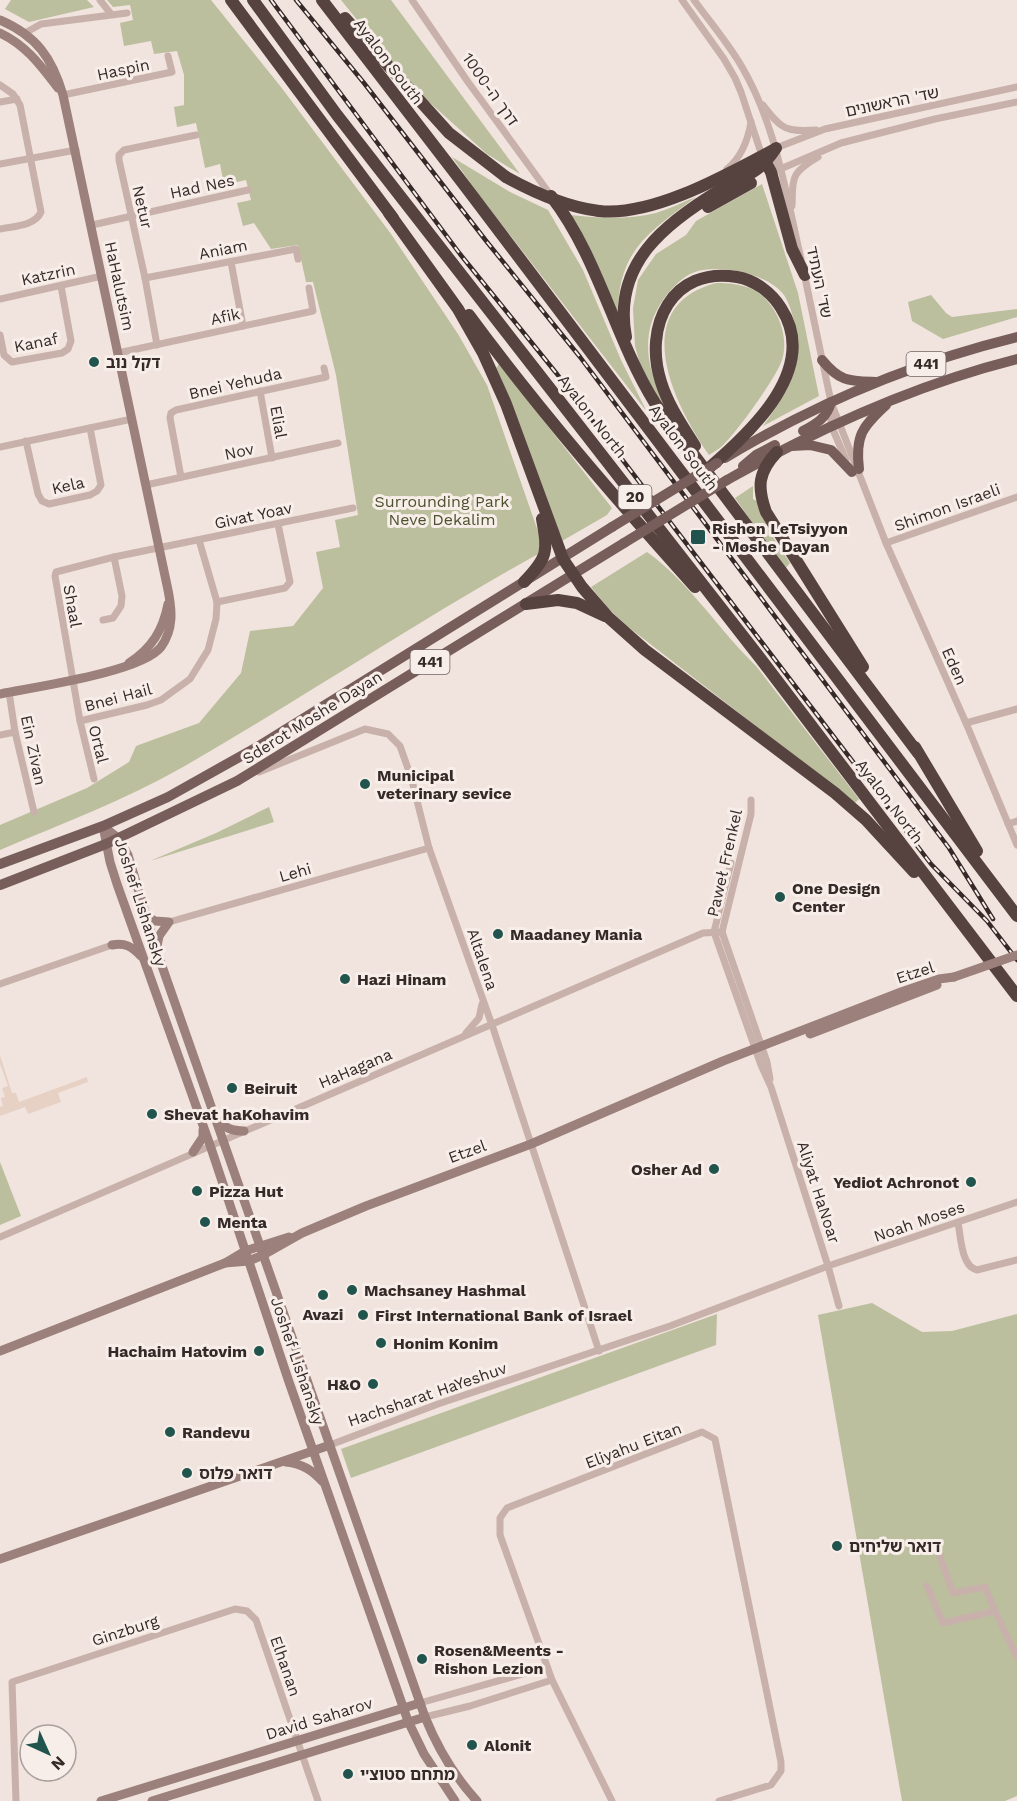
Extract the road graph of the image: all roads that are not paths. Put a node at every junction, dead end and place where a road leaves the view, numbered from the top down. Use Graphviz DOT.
graph roads {
  1 [pos="99,0"];
  2 [pos="231,0"];
  3 [pos="253,0"];
  4 [pos="322,0"];
  5 [pos="328,0"];
  6 [pos="412,0"];
  7 [pos="682,0"];
  8 [pos="694,0"];
  9 [pos="700,0"];
  10 [pos="701,10"];
  11 [pos="127,13"];
  12 [pos="111,14"];
  13 [pos="0,20"];
  14 [pos="0,33"];
  15 [pos="25,33"];
  16 [pos="168,56"];
  17 [pos="0,85"];
  18 [pos="1017,87"];
  19 [pos="63,95"];
  20 [pos="756,96"];
  21 [pos="17,99"];
  22 [pos="0,102"];
  23 [pos="1017,102"];
  24 [pos="751,119"];
  25 [pos="825,129"];
  26 [pos="196,135"];
  27 [pos="841,143"];
  28 [pos="776,148"];
  29 [pos="76,150"];
  30 [pos="32,158"];
  31 [pos="768,163"];
  32 [pos="0,164"];
  33 [pos="714,180"];
  34 [pos="248,190"];
  35 [pos="549,193"];
  36 [pos="389,213"];
  37 [pos="132,215"];
  38 [pos="792,217"];
  39 [pos="92,225"];
  40 [pos="0,229"];
  41 [pos="298,259"];
  42 [pos="231,262"];
  43 [pos="805,275"];
  44 [pos="102,276"];
  45 [pos="145,278"];
  46 [pos="61,286"];
  47 [pos="309,288"];
  48 [pos="0,299"];
  49 [pos="243,326"];
  50 [pos="0,335"];
  51 [pos="1017,337"];
  52 [pos="157,345"];
  53 [pos="118,353"];
  54 [pos="629,356"];
  55 [pos="1017,359"];
  56 [pos="822,360"];
  57 [pos="324,368"];
  58 [pos="880,382"];
  59 [pos="260,392"];
  60 [pos="894,398"];
  61 [pos="831,402"];
  62 [pos="132,419"];
  63 [pos="835,423"];
  64 [pos="90,428"];
  65 [pos="26,441"];
  66 [pos="338,443"];
  67 [pos="789,446"];
  68 [pos="0,447"];
  69 [pos="777,452"];
  70 [pos="272,458"];
  71 [pos="714,464"];
  72 [pos="855,471"];
  73 [pos="182,477"];
  74 [pos="727,480"];
  75 [pos="535,482"];
  76 [pos="146,485"];
  77 [pos="1017,497"];
  78 [pos="735,507"];
  79 [pos="353,508"];
  80 [pos="278,524"];
  81 [pos="199,540"];
  82 [pos="886,543"];
  83 [pos="160,549"];
  84 [pos="114,558"];
  85 [pos="562,559"];
  86 [pos="574,575"];
  87 [pos="524,582"];
  88 [pos="217,602"];
  89 [pos="526,604"];
  90 [pos="608,617"];
  91 [pos="103,620"];
  92 [pos="760,658"];
  93 [pos="72,679"];
  94 [pos="4,693"];
  95 [pos="1017,709"];
  96 [pos="80,721"];
  97 [pos="966,723"];
  98 [pos="15,732"];
  99 [pos="0,735"];
  100 [pos="918,753"];
  101 [pos="94,779"];
  102 [pos="237,782"];
  103 [pos="751,800"];
  104 [pos="34,812"];
  105 [pos="1017,822"];
  106 [pos="1008,824"];
  107 [pos="103,826"];
  108 [pos="118,838"];
  109 [pos="106,844"];
  110 [pos="1017,845"];
  111 [pos="429,848"];
  112 [pos="0,864"];
  113 [pos="0,885"];
  114 [pos="1005,898"];
  115 [pos="147,916"];
  116 [pos="1017,916"];
  117 [pos="130,921"];
  118 [pos="169,922"];
  119 [pos="718,932"];
  120 [pos="112,945"];
  121 [pos="156,949"];
  122 [pos="985,954"];
  123 [pos="1017,955"];
  124 [pos="142,957"];
  125 [pos="0,984"];
  126 [pos="481,996"];
  127 [pos="1017,996"];
  128 [pos="492,1025"];
  129 [pos="460,1038"];
  130 [pos="759,1050"];
  131 [pos="214,1117"];
  132 [pos="202,1125"];
  133 [pos="244,1131"];
  134 [pos="222,1140"];
  135 [pos="531,1144"];
  136 [pos="210,1145"];
  137 [pos="194,1152"];
  138 [pos="1017,1202"];
  139 [pos="958,1223"];
  140 [pos="302,1233"];
  141 [pos="0,1237"];
  142 [pos="259,1245"];
  143 [pos="245,1251"];
  144 [pos="263,1256"];
  145 [pos="1017,1260"];
  146 [pos="249,1261"];
  147 [pos="225,1263"];
  148 [pos="828,1266"];
  149 [pos="839,1306"];
  150 [pos="0,1351"];
  151 [pos="599,1351"];
  152 [pos="332,1440"];
  153 [pos="313,1450"];
  154 [pos="281,1462"];
  155 [pos="325,1484"];
  156 [pos="939,1554"];
  157 [pos="0,1559"];
  158 [pos="927,1586"];
  159 [pos="247,1611"];
  160 [pos="995,1611"];
  161 [pos="1017,1657"];
  162 [pos="547,1667"];
  163 [pos="552,1680"];
  164 [pos="420,1703"];
  165 [pos="404,1708"];
  166 [pos="425,1717"];
  167 [pos="408,1721"];
  168 [pos="297,1740"];
  169 [pos="302,1755"];
  170 [pos="17,1801"];
  171 [pos="101,1801"];
  172 [pos="152,1801"];
  173 [pos="318,1801"];
  174 [pos="455,1801"];
  175 [pos="477,1801"];
  176 [pos="612,1801"];
  177 [pos="719,1801"];
  1 -- 12 [label="street"];
  2 -- 36 [label="highway"];
  3 -- 92 [label="highway, Ayalon North / 20"];
  4 -- 114 [label="highway, Ayalon South"];
  5 -- 33 [label="highway, bridge"];
  6 -- 35 [label="street, דרך ה-1000"];
  7 -- 24 [label="street, שד' העתיד"];
  8 -- 10 [label="street, שד' העתיד"];
  9 -- 10 [label="street"];
  10 -- 20 [label="street, שד' העתיד"];
  11 -- 12 [label="street"];
  12 -- 15 [label="street"];
  13 -- 15 [label="street, HaHalutsim"];
  14 -- 19 [label="street, HaHalutsim"];
  15 -- 19 [label="street, HaHalutsim"];
  16 -- 19 [label="street, Haspin"];
  17 -- 21 [label="street"];
  18 -- 25 [label="street, שד' הראשונים"];
  19 -- 29 [label="street, HaHalutsim"];
  20 -- 25 [label="street"];
  20 -- 28 [label="street, שד' העתיד"];
  21 -- 22 [label="street"];
  21 -- 30 [label="street"];
  23 -- 27 [label="street, שד' הראשונים"];
  24 -- 31 [label="street, שד' העתיד"];
  24 -- 33 [label="street"];
  25 -- 28 [label="street, שד' הראשונים"];
  26 -- 37 [label="street, Netur"];
  27 -- 31 [label="street"];
  27 -- 38 [label="street"];
  28 -- 31 [label="highway"];
  28 -- 31 [label="street, שד' העתיד"];
  29 -- 30 [label="street"];
  29 -- 39 [label="street, HaHalutsim"];
  30 -- 32 [label="street"];
  30 -- 40 [label="street"];
  31 -- 33 [label="highway"];
  31 -- 38 [label="street, שד' העתיד"];
  31 -- 43 [label="highway"];
  31 -- 54 [label="highway"];
  34 -- 37 [label="street, Had Nes"];
  35 -- 54 [label="highway"];
  36 -- 75 [label="highway"];
  36 -- 92 [label="highway"];
  37 -- 39 [label="street, Had Nes"];
  37 -- 45 [label="street, Netur"];
  38 -- 43 [label="street, שד' העתיד"];
  39 -- 44 [label="street, HaHalutsim"];
  41 -- 42 [label="street, Aniam"];
  42 -- 45 [label="street, Aniam"];
  42 -- 49 [label="street"];
  43 -- 56 [label="street, שד' העתיד"];
  44 -- 46 [label="street, Katzrin"];
  44 -- 53 [label="street, HaHalutsim"];
  45 -- 52 [label="street, Netur"];
  46 -- 48 [label="street, Katzrin"];
  46 -- 50 [label="street, Kanaf"];
  47 -- 49 [label="street, Afik"];
  49 -- 52 [label="street, Afik"];
  51 -- 58 [label="main road, 441"];
  52 -- 53 [label="street, Afik"];
  53 -- 62 [label="street, HaHalutsim"];
  54 -- 78 [label="highway"];
  55 -- 60 [label="main road, 441"];
  56 -- 58 [label="main road"];
  56 -- 61 [label="street, שד' העתיד"];
  57 -- 59 [label="street, Bnei Yehuda"];
  58 -- 61 [label="main road, 441"];
  59 -- 70 [label="street, Elial"];
  59 -- 73 [label="street, Bnei Yehuda"];
  60 -- 63 [label="main road, 441"];
  60 -- 72 [label="main road"];
  61 -- 63 [label="street, Eden"];
  61 -- 71 [label="main road, 441"];
  61 -- 74 [label="main road, 441"];
  62 -- 64 [label="street"];
  62 -- 76 [label="street, HaHalutsim"];
  63 -- 67 [label="main road, 441"];
  63 -- 72 [label="street, Eden"];
  64 -- 65 [label="street"];
  64 -- 65 [label="street, Kela"];
  65 -- 68 [label="street"];
  66 -- 70 [label="street, Nov"];
  67 -- 69 [label="main road, 441"];
  67 -- 72 [label="main road"];
  69 -- 74 [label="main road, 441"];
  69 -- 100 [label="highway"];
  70 -- 73 [label="street, Nov"];
  71 -- 78 [label="highway"];
  71 -- 85 [label="main road, Sderot Moshe Dayan / 441, bridge"];
  72 -- 82 [label="street, Eden"];
  73 -- 76 [label="street, Nov"];
  74 -- 86 [label="main road, Sderot Moshe Dayan / 441, bridge"];
  75 -- 85 [label="highway"];
  75 -- 87 [label="highway"];
  76 -- 83 [label="street, HaHalutsim"];
  77 -- 82 [label="street, Shimon Israeli"];
  78 -- 100 [label="highway"];
  79 -- 80 [label="street, Givat Yoav"];
  80 -- 81 [label="street, Givat Yoav"];
  80 -- 88 [label="street"];
  81 -- 83 [label="street, Givat Yoav"];
  81 -- 88 [label="street, Bnei Hail"];
  82 -- 97 [label="street, Eden"];
  83 -- 84 [label="street, Shaal"];
  83 -- 93 [label="street, HaHalutsim"];
  84 -- 91 [label="street"];
  84 -- 93 [label="street, Shaal"];
  85 -- 86 [label="highway"];
  85 -- 87 [label="main road, Sderot Moshe Dayan / 441"];
  86 -- 89 [label="main road, Sderot Moshe Dayan / 441"];
  86 -- 90 [label="highway"];
  87 -- 107 [label="main road, Sderot Moshe Dayan / 441"];
  88 -- 96 [label="street, Bnei Hail"];
  89 -- 90 [label="highway"];
  89 -- 102 [label="main road, Sderot Moshe Dayan / 441"];
  90 -- 122 [label="highway"];
  92 -- 122 [label="highway, Ayalon North / 20"];
  93 -- 94 [label="street, HaHalutsim"];
  93 -- 96 [label="street, Ortal"];
  94 -- 98 [label="street, Ein Zivan"];
  95 -- 97 [label="street"];
  96 -- 101 [label="street, Ortal"];
  97 -- 106 [label="street, Eden"];
  98 -- 99 [label="street"];
  98 -- 104 [label="street, Ein Zivan"];
  100 -- 114 [label="highway"];
  102 -- 108 [label="main road, Sderot Moshe Dayan / 441"];
  102 -- 111 [label="street, Altalena"];
  103 -- 119 [label="street, Paweł Frenkel"];
  105 -- 106 [label="street"];
  106 -- 110 [label="street, Eden"];
  107 -- 108 [label="street, Joshef Lishansky"];
  107 -- 109 [label="street, Joshef Lishansky"];
  107 -- 112 [label="main road, Sderot Moshe Dayan / 441"];
  108 -- 109 [label="main road, Sderot Moshe Dayan / 441"];
  108 -- 115 [label="street, Joshef Lishansky"];
  109 -- 113 [label="main road, Sderot Moshe Dayan / 441"];
  109 -- 117 [label="street, Joshef Lishansky"];
  111 -- 118 [label="street, Lehi"];
  111 -- 126 [label="street, Altalena"];
  114 -- 116 [label="highway, Ayalon South"];
  115 -- 118 [label="street"];
  115 -- 121 [label="street, Joshef Lishansky"];
  117 -- 120 [label="street"];
  117 -- 124 [label="street, Joshef Lishansky"];
  118 -- 121 [label="street"];
  119 -- 128 [label="street, HaHagana"];
  119 -- 130 [label="street, Aliyat HaNoar"];
  120 -- 124 [label="street"];
  120 -- 125 [label="street"];
  121 -- 131 [label="street, Joshef Lishansky"];
  122 -- 127 [label="highway, Ayalon North / 20"];
  123 -- 130 [label="street, Etzel, bridge"];
  124 -- 132 [label="street, Joshef Lishansky"];
  126 -- 128 [label="street, Altalena"];
  126 -- 129 [label="street"];
  128 -- 129 [label="street, HaHagana"];
  128 -- 135 [label="street, Altalena"];
  129 -- 133 [label="street, HaHagana"];
  130 -- 135 [label="street, Etzel"];
  130 -- 148 [label="street, Aliyat HaNoar"];
  131 -- 133 [label="street"];
  131 -- 134 [label="street, Joshef Lishansky"];
  132 -- 136 [label="street, Joshef Lishansky"];
  132 -- 137 [label="street"];
  133 -- 134 [label="street, HaHagana"];
  134 -- 136 [label="street, HaHagana"];
  134 -- 142 [label="street, Joshef Lishansky"];
  135 -- 140 [label="street, Etzel"];
  135 -- 151 [label="street, Altalena"];
  136 -- 137 [label="street, HaHagana"];
  136 -- 143 [label="street, Joshef Lishansky"];
  137 -- 141 [label="street, HaHagana"];
  138 -- 139 [label="street, Noah Moses"];
  139 -- 145 [label="street"];
  139 -- 148 [label="street, Noah Moses"];
  140 -- 142 [label="street, Etzel"];
  140 -- 144 [label="street, Etzel"];
  142 -- 143 [label="street, Etzel"];
  142 -- 144 [label="street, Joshef Lishansky"];
  143 -- 146 [label="street, Joshef Lishansky"];
  143 -- 147 [label="street, Etzel"];
  144 -- 146 [label="street, Etzel"];
  144 -- 152 [label="street, Joshef Lishansky"];
  146 -- 147 [label="street, Etzel"];
  146 -- 153 [label="street, Joshef Lishansky"];
  147 -- 150 [label="street, Etzel"];
  148 -- 149 [label="street, Aliyat HaNoar"];
  148 -- 151 [label="street, Hachsharat HaYeshuv"];
  151 -- 152 [label="street, Hachsharat HaYeshuv"];
  152 -- 153 [label="street, Hachsharat HaYeshuv"];
  152 -- 164 [label="street, Joshef Lishansky"];
  153 -- 154 [label="street, Hachsharat HaYeshuv"];
  153 -- 155 [label="street, Joshef Lishansky"];
  154 -- 155 [label="street"];
  154 -- 157 [label="street, Hachsharat HaYeshuv"];
  155 -- 165 [label="street, Joshef Lishansky"];
  156 -- 160 [label="street"];
  158 -- 160 [label="street"];
  159 -- 168 [label="street, Elhanan"];
  159 -- 170 [label="street, Ginzburg"];
  160 -- 161 [label="street"];
  162 -- 163 [label="street, Eliyahu Eitan"];
  162 -- 164 [label="street, David Saharov"];
  162 -- 177 [label="street, Eliyahu Eitan"];
  163 -- 166 [label="street, David Saharov"];
  163 -- 176 [label="street, Eliyahu Eitan"];
  164 -- 165 [label="street, David Saharov"];
  164 -- 166 [label="street, Joshef Lishansky"];
  165 -- 167 [label="street, Joshef Lishansky"];
  165 -- 168 [label="street, David Saharov"];
  166 -- 167 [label="street, David Saharov"];
  166 -- 175 [label="street, Joshef Lishansky"];
  167 -- 169 [label="street, David Saharov"];
  167 -- 174 [label="street, Joshef Lishansky"];
  168 -- 169 [label="street, Elhanan"];
  168 -- 171 [label="street, David Saharov"];
  169 -- 172 [label="street, David Saharov"];
  169 -- 173 [label="street, Elhanan"];
}
